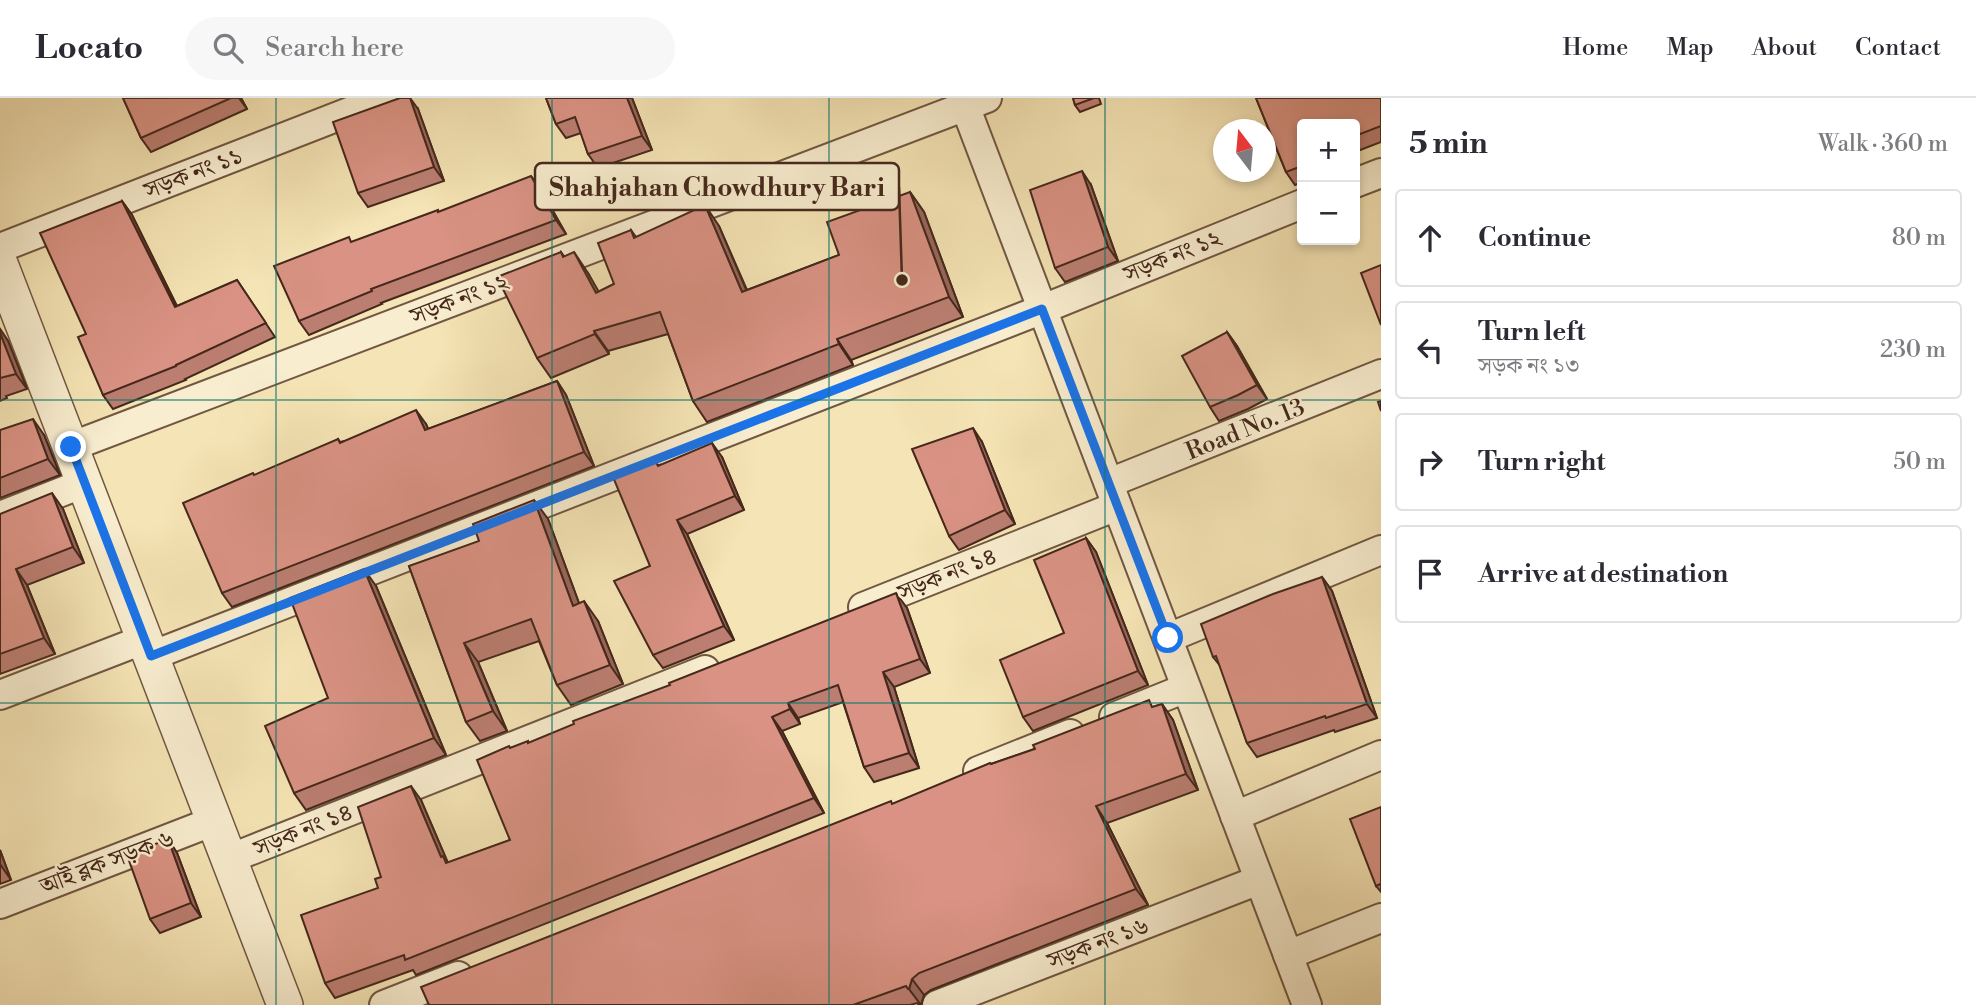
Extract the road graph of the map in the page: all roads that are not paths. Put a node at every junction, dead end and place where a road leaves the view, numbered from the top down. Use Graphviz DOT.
graph roads {
  1 [pos="385,98"];
  2 [pos="972,101"];
  3 [pos="1381,173"];
  4 [pos="1358,182"];
  5 [pos="1297,206"];
  6 [pos="0,248"];
  7 [pos="0,264"];
  8 [pos="1042,309"];
  9 [pos="11,323"];
  10 [pos="1381,374"];
  11 [pos="71,447"];
  12 [pos="84,483"];
  13 [pos="1113,495"];
  14 [pos="0,516"];
  15 [pos="1381,550"];
  16 [pos="834,618"];
  17 [pos="1168,638"];
  18 [pos="148,647"];
  19 [pos="731,659"];
  20 [pos="1186,688"];
  21 [pos="0,695"];
  22 [pos="1381,755"];
  23 [pos="954,780"];
  24 [pos="1235,816"];
  25 [pos="214,821"];
  26 [pos="229,859"];
  27 [pos="1259,880"];
  28 [pos="0,904"];
  29 [pos="1381,919"];
  30 [pos="1288,955"];
  31 [pos="488,964"];
  32 [pos="285,1005"];
  33 [pos="384,1005"];
  34 [pos="937,1005"];
  35 [pos="1307,1005"];
  1 -- 6 [label="street, সড়ক নং ১১"];
  2 -- 8 [label="street"];
  2 -- 11 [label="street, সড়ক নং ১২"];
  3 -- 4 [label="street"];
  5 -- 8 [label="street, সড়ক নং ১২"];
  7 -- 9 [label="street"];
  8 -- 13 [label="street"];
  8 -- 18 [label="street, সড়ক নং ১২"];
  9 -- 11 [label="street"];
  10 -- 13 [label="street, Road No. 13"];
  11 -- 12 [label="street"];
  12 -- 14 [label="street"];
  12 -- 18 [label="street"];
  13 -- 16 [label="street, সড়ক নং ১৪"];
  13 -- 17 [label="street"];
  15 -- 17 [label="street"];
  17 -- 20 [label="street"];
  18 -- 21 [label="street, সড়ক নং ১২"];
  18 -- 25 [label="street"];
  19 -- 26 [label="street, সড়ক নং ১৪"];
  20 -- 23 [label="street"];
  20 -- 24 [label="street"];
  22 -- 24 [label="street"];
  24 -- 27 [label="street"];
  25 -- 26 [label="street"];
  25 -- 28 [label="street, আই ব্লক সড়ক ৬"];
  26 -- 32 [label="street"];
  27 -- 30 [label="street"];
  27 -- 34 [label="street, সড়ক নং ১৬"];
  29 -- 30 [label="street"];
  30 -- 35 [label="street"];
  31 -- 33 [label="street"];
}
